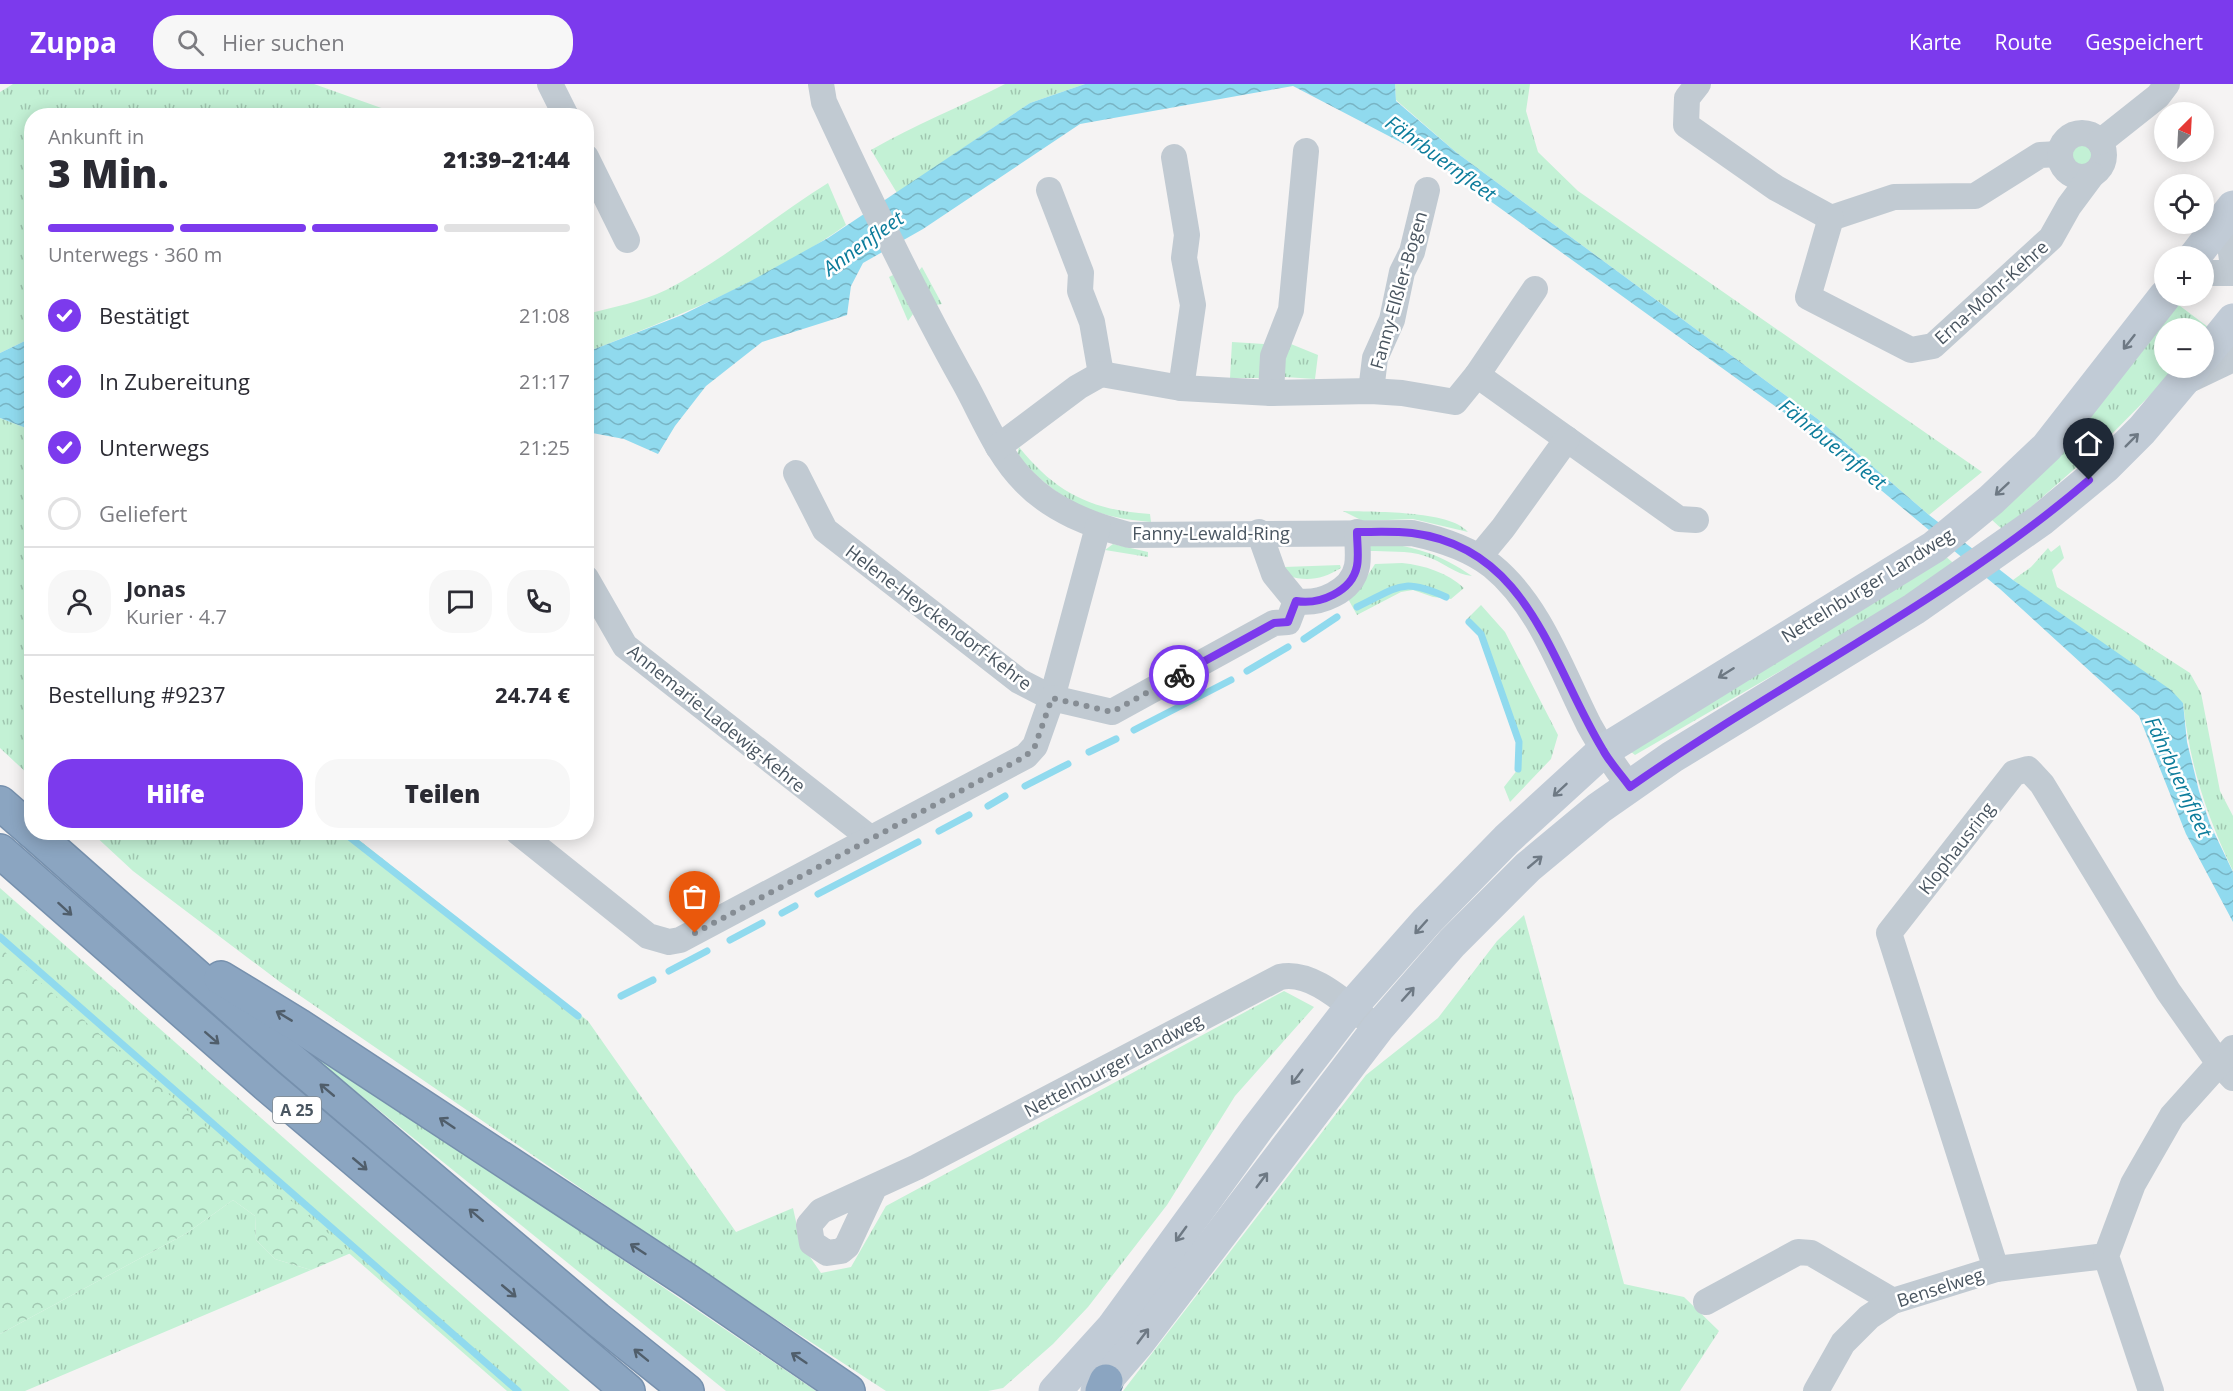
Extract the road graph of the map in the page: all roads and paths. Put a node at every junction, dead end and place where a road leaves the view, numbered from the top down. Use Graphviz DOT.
graph roads {
  1 [pos="550,84"];
  2 [pos="821,84"];
  3 [pos="1698,84"];
  4 [pos="2167,84"];
  5 [pos="562,108"];
  6 [pos="2100,142"];
  7 [pos="1306,151"];
  8 [pos="2060,154"];
  9 [pos="1174,157"];
  10 [pos="594,173"];
  11 [pos="2092,175"];
  12 [pos="1048,190"];
  13 [pos="1427,190"];
  14 [pos="2233,207"];
  15 [pos="2233,216"];
  16 [pos="1831,218"];
  17 [pos="627,240"];
  18 [pos="2203,246"];
  19 [pos="2233,266"];
  20 [pos="2214,273"];
  21 [pos="2233,273"];
  22 [pos="1535,289"];
  23 [pos="2157,306"];
  24 [pos="2233,320"];
  25 [pos="2214,344"];
  26 [pos="2233,359"];
  27 [pos="2214,366"];
  28 [pos="1101,374"];
  29 [pos="1477,375"];
  30 [pos="2186,378"];
  31 [pos="1181,388"];
  32 [pos="1371,391"];
  33 [pos="1271,393"];
  34 [pos="1567,439"];
  35 [pos="998,447"];
  36 [pos="796,473"];
  37 [pos="1696,520"];
  38 [pos="1098,527"];
  39 [pos="1259,532"];
  40 [pos="1357,532"];
  41 [pos="1479,557"];
  42 [pos="594,592"];
  43 [pos="1296,601"];
  44 [pos="1052,698"];
  45 [pos="1603,751"];
  46 [pos="1630,787"];
  47 [pos="0,802"];
  48 [pos="24,824"];
  49 [pos="870,838"];
  50 [pos="42,840"];
  51 [pos="528,840"];
  52 [pos="11,861"];
  53 [pos="142,931"];
  54 [pos="1351,1007"];
  55 [pos="1378,1028"];
  56 [pos="2228,1063"];
  57 [pos="874,1188"];
  58 [pos="2106,1256"];
  59 [pos="1996,1269"];
  60 [pos="1893,1300"];
  61 [pos="1706,1302"];
  62 [pos="1102,1388"];
  63 [pos="628,1391"];
  64 [pos="687,1391"];
  65 [pos="848,1391"];
  66 [pos="1055,1391"];
  67 [pos="1816,1391"];
  68 [pos="2151,1391"];
  1 -- 5 [label="street"];
  2 -- 35 [label="street, Fanny-Lewald-Ring"];
  3 -- 16 [label="street"];
  4 -- 6 [label="street"];
  6 -- 8 [label="street"];
  6 -- 11 [label="street, Erna-Mohr-Kehre"];
  7 -- 33 [label="street"];
  8 -- 11 [label="street"];
  8 -- 16 [label="street"];
  9 -- 31 [label="street"];
  10 -- 17 [label="street"];
  11 -- 16 [label="street, Erna-Mohr-Kehre"];
  12 -- 28 [label="street"];
  13 -- 32 [label="street, Fanny-Elßler-Bogen"];
  14 -- 18 [label="main road"];
  15 -- 19 [label="street"];
  20 -- 21 [label="street"];
  22 -- 29 [label="street, Fanny-Elßler-Bogen"];
  23 -- 45 [label="main road, Nettelnburger Landweg, one-way"];
  24 -- 25 [label="main road"];
  26 -- 27 [label="street"];
  28 -- 31 [label="street, Fanny-Elßler-Bogen"];
  28 -- 35 [label="street"];
  29 -- 32 [label="street, Fanny-Elßler-Bogen"];
  29 -- 34 [label="street"];
  46 -- 30 [label="main road, one-way"];
  31 -- 33 [label="street, Fanny-Elßler-Bogen"];
  32 -- 33 [label="street, Fanny-Elßler-Bogen"];
  34 -- 37 [label="street"];
  34 -- 41 [label="street"];
  35 -- 38 [label="street, Fanny-Lewald-Ring"];
  36 -- 44 [label="street, Helene-Heyckendorf-Kehre"];
  38 -- 39 [label="street, Fanny-Lewald-Ring"];
  38 -- 44 [label="street, Helene-Heyckendorf-Kehre"];
  39 -- 40 [label="street, Fanny-Lewald-Ring"];
  39 -- 43 [label="street"];
  40 -- 41 [label="street, Fanny-Lewald-Ring"];
  40 -- 43 [label="street"];
  41 -- 45 [label="street, Fanny-Lewald-Ring"];
  42 -- 49 [label="street, Annemarie-Ladewig-Kehre"];
  43 -- 44 [label="street"];
  44 -- 49 [label="street"];
  45 -- 46 [label="street"];
  45 -- 54 [label="main road, Nettelnburger Landweg, one-way"];
  55 -- 46 [label="main road, one-way"];
  47 -- 48 [label="highway, A 25"];
  49 -- 51 [label="street"];
  50 -- 53 [label="highway, A 25"];
  52 -- 63 [label="highway, A 25, one-way"];
  64 -- 53 [label="highway, A 25, one-way"];
  65 -- 53 [label="highway, one-way"];
  54 -- 55 [label="street, Nettelnburger Landweg"];
  54 -- 57 [label="street, Nettelnburger Landweg"];
  54 -- 66 [label="main road, Nettelnburger Landweg, one-way"];
  62 -- 55 [label="main road, one-way"];
  56 -- 58 [label="street"];
  56 -- 59 [label="street, Klophausring"];
  58 -- 59 [label="street, Benselweg"];
  58 -- 68 [label="street"];
  59 -- 60 [label="street, Benselweg"];
  60 -- 61 [label="street"];
  60 -- 67 [label="street, Benselweg"];
}
